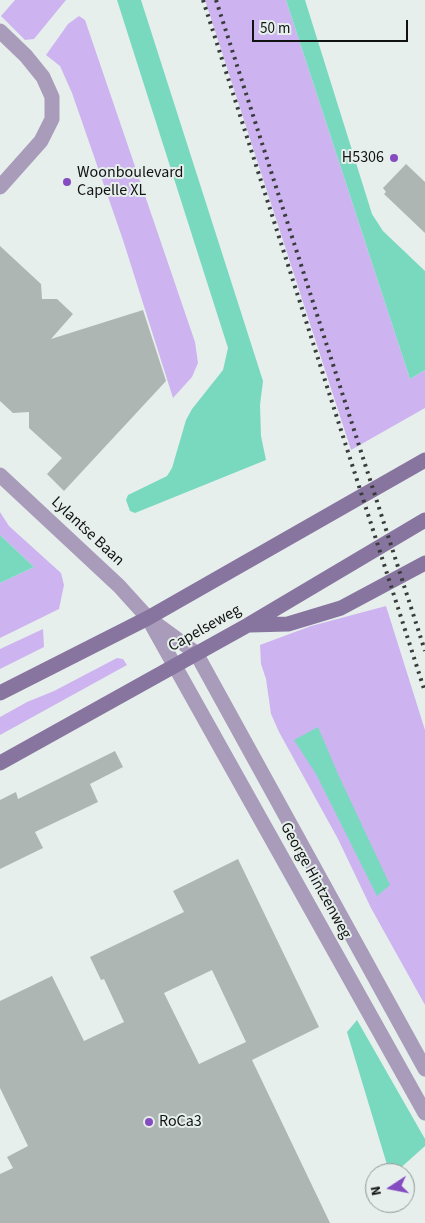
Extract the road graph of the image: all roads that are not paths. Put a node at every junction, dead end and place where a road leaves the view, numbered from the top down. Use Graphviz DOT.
graph roads {
  1 [pos="0,31"];
  2 [pos="0,186"];
  3 [pos="425,460"];
  4 [pos="0,475"];
  5 [pos="425,520"];
  6 [pos="425,563"];
  7 [pos="148,618"];
  8 [pos="248,625"];
  9 [pos="196,653"];
  10 [pos="174,666"];
  11 [pos="0,693"];
  12 [pos="0,764"];
  13 [pos="425,1069"];
  14 [pos="425,1113"];
  1 -- 2 [label="street"];
  3 -- 7 [label="main road"];
  4 -- 7 [label="street, Lylantse Baan"];
  5 -- 8 [label="main road, Capelseweg"];
  6 -- 8 [label="main road"];
  7 -- 9 [label="street"];
  7 -- 10 [label="street, George Hintzenweg"];
  7 -- 11 [label="main road"];
  8 -- 9 [label="main road, Capelseweg"];
  9 -- 10 [label="main road, Capelseweg"];
  9 -- 13 [label="street, George Hintzenweg"];
  10 -- 12 [label="main road, Capelseweg"];
  10 -- 14 [label="street, George Hintzenweg"];
}
